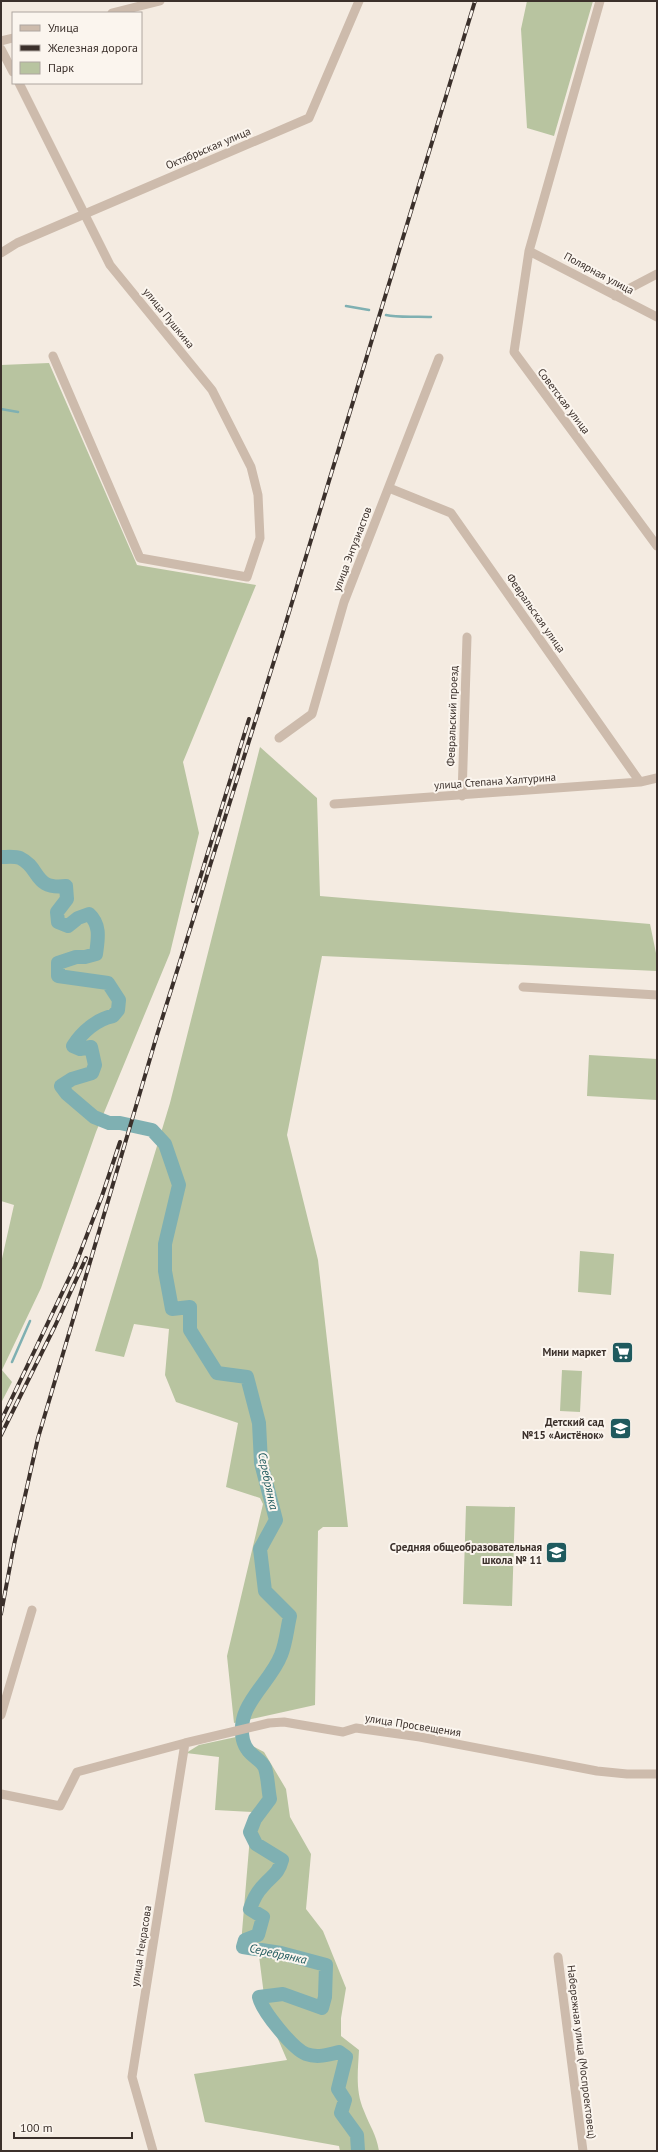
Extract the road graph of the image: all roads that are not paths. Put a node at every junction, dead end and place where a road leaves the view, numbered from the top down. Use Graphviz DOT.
graph roads {
  1 [pos="160,1"];
  2 [pos="359,1"];
  3 [pos="600,1"];
  4 [pos="116,12"];
  5 [pos="12,38"];
  6 [pos="1,41"];
  7 [pos="1,49"];
  8 [pos="12,70"];
  9 [pos="20,84"];
  10 [pos="86,214"];
  11 [pos="530,251"];
  12 [pos="1,253"];
  13 [pos="657,274"];
  14 [pos="615,296"];
  15 [pos="657,317"];
  16 [pos="53,356"];
  17 [pos="439,358"];
  18 [pos="389,488"];
  19 [pos="657,546"];
  20 [pos="467,637"];
  21 [pos="278,738"];
  22 [pos="657,778"];
  23 [pos="640,782"];
  24 [pos="462,796"];
  25 [pos="334,804"];
  26 [pos="523,987"];
  27 [pos="657,995"];
  28 [pos="32,1610"];
  29 [pos="1,1716"];
  30 [pos="185,1743"];
  31 [pos="657,1774"];
  32 [pos="1,1794"];
  33 [pos="558,1957"];
  34 [pos="153,2151"];
  35 [pos="583,2151"];
  1 -- 4 [label="street"];
  2 -- 10 [label="street, Октябрьская улица"];
  3 -- 11 [label="street, Советская улица"];
  5 -- 6 [label="street"];
  7 -- 8 [label="street"];
  9 -- 10 [label="street, улица Пушкина"];
  10 -- 12 [label="street, Октябрьская улица"];
  10 -- 16 [label="street, улица Пушкина"];
  11 -- 14 [label="street, Полярная улица"];
  11 -- 19 [label="street, Советская улица"];
  13 -- 14 [label="street"];
  14 -- 15 [label="street, Полярная улица"];
  17 -- 18 [label="street, улица Энтузиастов"];
  18 -- 21 [label="street, улица Энтузиастов"];
  18 -- 23 [label="street, Февральская улица"];
  20 -- 24 [label="street, Февральский проезд"];
  22 -- 23 [label="street, улица Степана Халтурина"];
  23 -- 24 [label="street, улица Степана Халтурина"];
  24 -- 25 [label="street, улица Степана Халтурина"];
  26 -- 27 [label="street"];
  28 -- 29 [label="street"];
  30 -- 31 [label="street, улица Просвещения"];
  30 -- 32 [label="street, улица Просвещения"];
  30 -- 34 [label="street, улица Некрасова"];
  33 -- 35 [label="street, Набережная улица (Моспроектовец)"];
}
